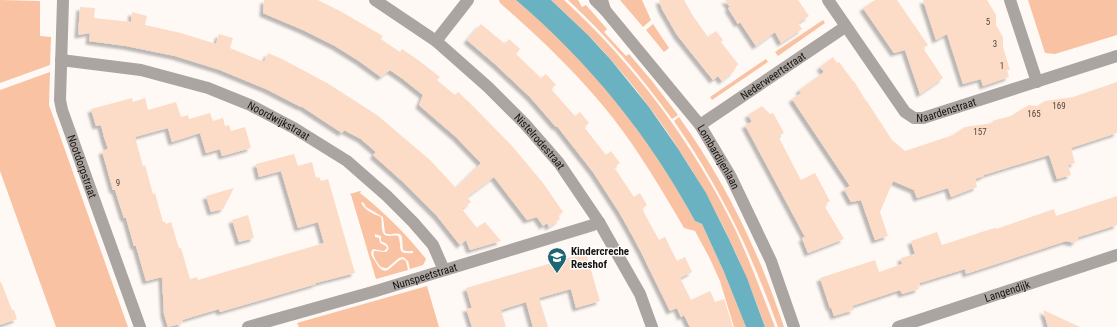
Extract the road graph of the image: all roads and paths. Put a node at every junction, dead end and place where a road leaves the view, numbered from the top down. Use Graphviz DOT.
graph roads {
  1 [pos="63,0"];
  2 [pos="375,0"];
  3 [pos="468,0"];
  4 [pos="595,0"];
  5 [pos="828,0"];
  6 [pos="1010,0"];
  7 [pos="603,5"];
  8 [pos="845,27"];
  9 [pos="436,41"];
  10 [pos="1117,56"];
  11 [pos="61,60"];
  12 [pos="1037,82"];
  13 [pos="700,124"];
  14 [pos="599,222"];
  15 [pos="1117,255"];
  16 [pos="444,270"];
  17 [pos="140,327"];
  18 [pos="248,327"];
  19 [pos="652,327"];
  20 [pos="794,327"];
  21 [pos="898,327"];
  1 -- 11 [label="street, Nootdorpstraat"];
  2 -- 9 [label="street, Nistelrodestraat"];
  3 -- 9 [label="street"];
  4 -- 7 [label="street, Lombardijenlaan"];
  5 -- 8 [label="street, Naardenstraat"];
  6 -- 12 [label="street"];
  7 -- 13 [label="street, Lombardijenlaan"];
  8 -- 12 [label="street, Naardenstraat"];
  8 -- 13 [label="street, Nederweertstraat"];
  9 -- 14 [label="street, Nistelrodestraat"];
  10 -- 12 [label="street, Naardenstraat"];
  11 -- 16 [label="street, Noordwijkstraat"];
  11 -- 17 [label="street, Nootdorpstraat"];
  13 -- 20 [label="street, Lombardijenlaan"];
  14 -- 16 [label="street, Nunspeetstraat"];
  14 -- 19 [label="street, Nistelrodestraat"];
  15 -- 21 [label="street, Langendijk"];
  16 -- 18 [label="street, Nunspeetstraat"];
}
